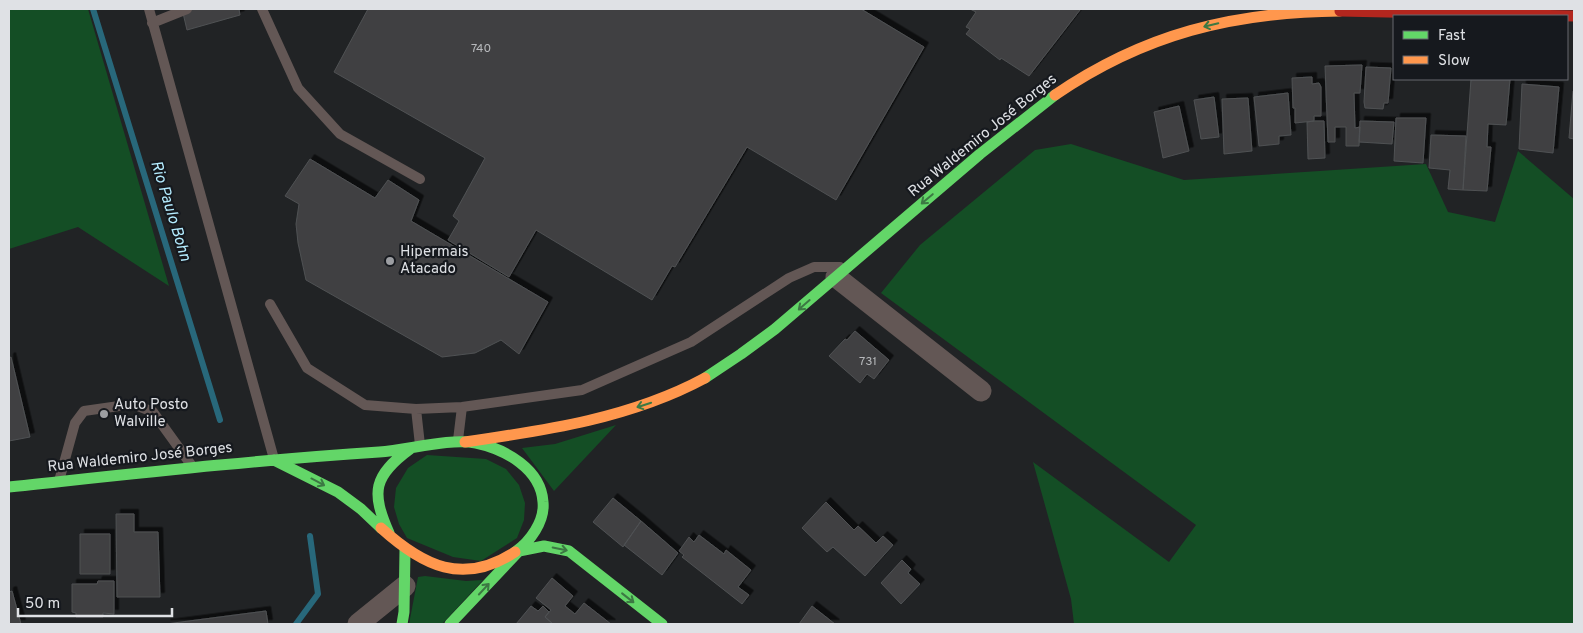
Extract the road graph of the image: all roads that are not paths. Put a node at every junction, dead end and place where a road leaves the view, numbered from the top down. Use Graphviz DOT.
graph roads {
  1 [pos="149,9"];
  2 [pos="187,9"];
  3 [pos="262,9"];
  4 [pos="1256,12"];
  5 [pos="1536,15"];
  6 [pos="152,23"];
  7 [pos="420,179"];
  8 [pos="842,272"];
  9 [pos="270,304"];
  10 [pos="981,391"];
  11 [pos="462,407"];
  12 [pos="416,409"];
  13 [pos="462,442"];
  14 [pos="415,448"];
  15 [pos="274,460"];
  16 [pos="193,468"];
  17 [pos="59,482"];
  18 [pos="9,487"];
  19 [pos="391,537"];
  20 [pos="405,550"];
  21 [pos="519,551"];
  22 [pos="405,586"];
  23 [pos="358,624"];
  24 [pos="402,624"];
  25 [pos="450,624"];
  26 [pos="662,624"];
  1 -- 6 [label="lane"];
  2 -- 6 [label="lane"];
  3 -- 7 [label="lane"];
  4 -- 5 [label="main road, Rua Waldemiro José Borges"];
  4 -- 8 [label="main road, Rua Waldemiro José Borges, one-way"];
  6 -- 15 [label="lane"];
  8 -- 10 [label="street"];
  8 -- 11 [label="lane"];
  8 -- 13 [label="main road, Rua Waldemiro José Borges, one-way"];
  9 -- 12 [label="lane"];
  11 -- 12 [label="lane"];
  11 -- 13 [label="lane"];
  12 -- 14 [label="lane"];
  13 -- 14 [label="main road"];
  13 -- 21 [label="main road"];
  14 -- 15 [label="main road, Rua Waldemiro José Borges"];
  14 -- 19 [label="main road"];
  15 -- 16 [label="main road, Rua Waldemiro José Borges"];
  15 -- 19 [label="main road, one-way"];
  16 -- 17 [label="main road, Rua Waldemiro José Borges"];
  16 -- 17 [label="lane"];
  17 -- 18 [label="main road, Rua Waldemiro José Borges"];
  19 -- 20 [label="main road"];
  20 -- 21 [label="main road"];
  20 -- 22 [label="main road"];
  25 -- 21 [label="main road, one-way"];
  21 -- 26 [label="main road, one-way"];
  22 -- 23 [label="street"];
  22 -- 24 [label="main road"];
}
